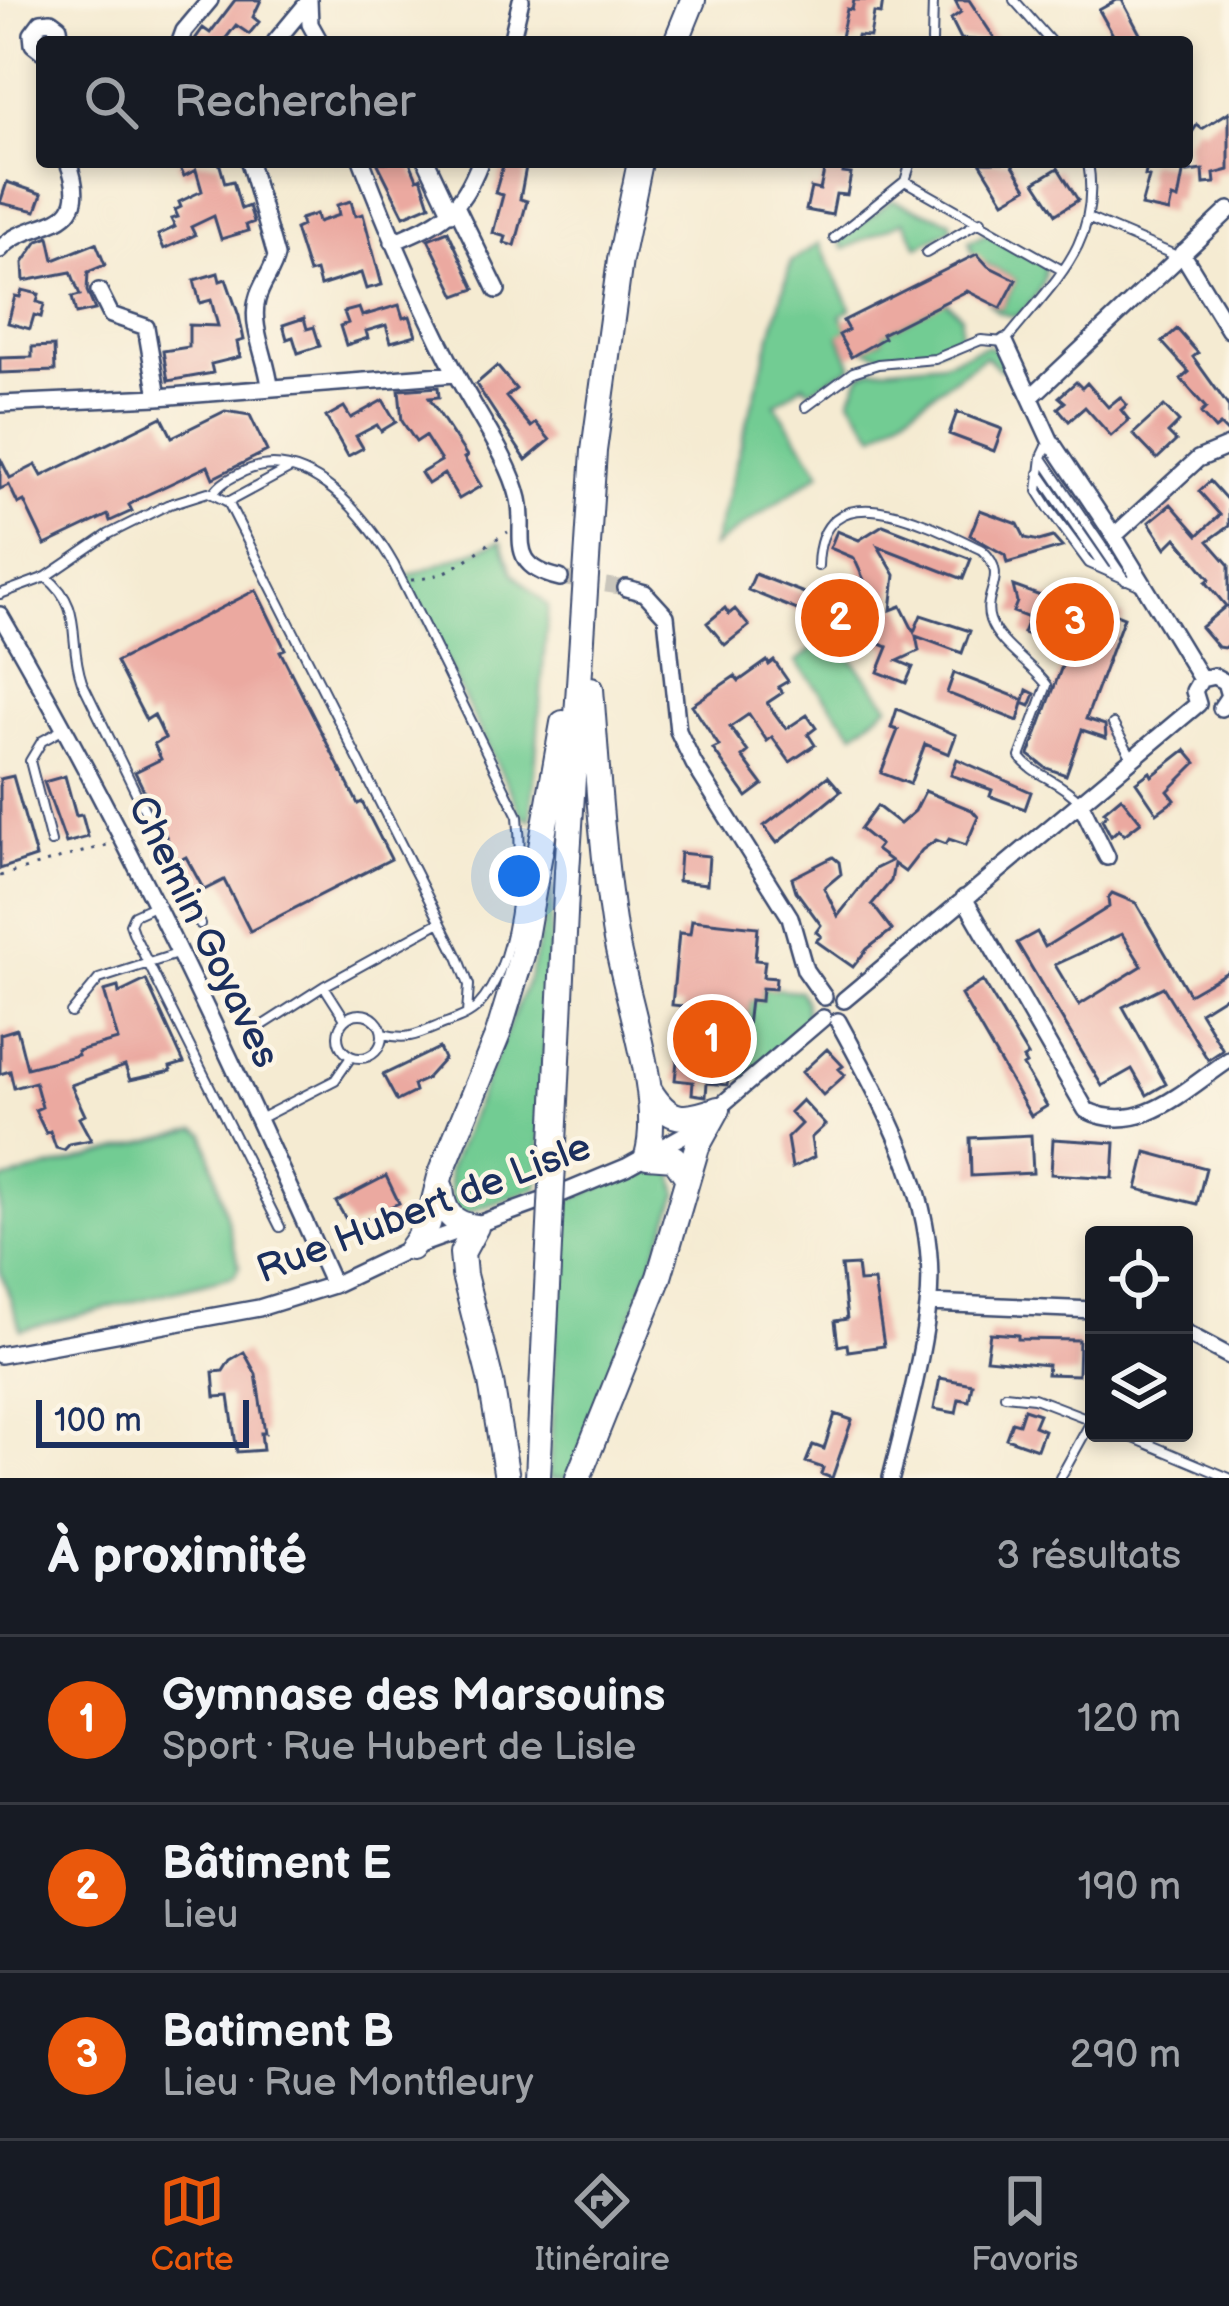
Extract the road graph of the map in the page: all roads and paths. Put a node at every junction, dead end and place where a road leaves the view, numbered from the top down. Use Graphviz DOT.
graph roads {
  1 [pos="210,0"];
  2 [pos="684,0"];
  3 [pos="693,0"];
  4 [pos="933,0"];
  5 [pos="1014,0"];
  6 [pos="309,1"];
  7 [pos="518,3"];
  8 [pos="61,36"];
  9 [pos="182,36"];
  10 [pos="280,36"];
  11 [pos="317,36"];
  12 [pos="512,36"];
  13 [pos="675,36"];
  14 [pos="677,36"];
  15 [pos="932,36"];
  16 [pos="1046,36"];
  17 [pos="36,46"];
  18 [pos="70,168"];
  19 [pos="251,168"];
  20 [pos="364,168"];
  21 [pos="430,168"];
  22 [pos="477,168"];
  23 [pos="639,168"];
  24 [pos="909,168"];
  25 [pos="1089,168"];
  26 [pos="905,181"];
  27 [pos="454,210"];
  28 [pos="1229,210"];
  29 [pos="1090,219"];
  30 [pos="981,221"];
  31 [pos="834,238"];
  32 [pos="394,242"];
  33 [pos="0,250"];
  34 [pos="926,253"];
  35 [pos="1180,255"];
  36 [pos="1063,269"];
  37 [pos="99,290"];
  38 [pos="497,290"];
  39 [pos="1229,330"];
  40 [pos="1005,342"];
  41 [pos="455,374"];
  42 [pos="270,386"];
  43 [pos="1032,396"];
  44 [pos="158,397"];
  45 [pos="0,404"];
  46 [pos="806,407"];
  47 [pos="1050,440"];
  48 [pos="1229,446"];
  49 [pos="1042,457"];
  50 [pos="290,468"];
  51 [pos="214,493"];
  52 [pos="228,502"];
  53 [pos="520,526"];
  54 [pos="1114,536"];
  55 [pos="818,566"];
  56 [pos="46,577"];
  57 [pos="560,578"];
  58 [pos="402,580"];
  59 [pos="1126,581"];
  60 [pos="1146,587"];
  61 [pos="626,588"];
  62 [pos="0,594"];
  63 [pos="0,615"];
  64 [pos="583,615"];
  65 [pos="1202,679"];
  66 [pos="1227,680"];
  67 [pos="1198,704"];
  68 [pos="1225,714"];
  69 [pos="1113,724"];
  70 [pos="64,729"];
  71 [pos="1133,759"];
  72 [pos="1081,804"];
  73 [pos="123,841"];
  74 [pos="51,842"];
  75 [pos="1107,857"];
  76 [pos="0,876"];
  77 [pos="964,898"];
  78 [pos="155,906"];
  79 [pos="440,922"];
  80 [pos="200,925"];
  81 [pos="178,954"];
  82 [pos="148,964"];
  83 [pos="324,986"];
  84 [pos="824,998"];
  85 [pos="844,1000"];
  86 [pos="71,1013"];
  87 [pos="467,1014"];
  88 [pos="345,1019"];
  89 [pos="831,1019"];
  90 [pos="260,1027"];
  91 [pos="382,1034"];
  92 [pos="351,1058"];
  93 [pos="1229,1060"];
  94 [pos="650,1091"];
  95 [pos="718,1109"];
  96 [pos="259,1119"];
  97 [pos="647,1156"];
  98 [pos="441,1173"];
  99 [pos="688,1178"];
  100 [pos="280,1227"];
  101 [pos="476,1228"];
  102 [pos="411,1248"];
  103 [pos="464,1275"];
  104 [pos="333,1285"];
  105 [pos="929,1303"];
  106 [pos="1085,1312"];
  107 [pos="1188,1334"];
  108 [pos="0,1355"];
  109 [pos="1229,1356"];
  110 [pos="1005,1395"];
  111 [pos="1085,1418"];
  112 [pos="1085,1435"];
  113 [pos="1143,1442"];
  114 [pos="507,1478"];
  115 [pos="538,1478"];
  116 [pos="578,1478"];
  117 [pos="891,1478"];
  118 [pos="1060,1478"];
  119 [pos="1229,1478"];
  1 -- 9 [label="street"];
  2 -- 13 [label="highway"];
  3 -- 14 [label="highway"];
  4 -- 15 [label="lane"];
  5 -- 16 [label="lane"];
  6 -- 10 [label="street"];
  6 -- 11 [label="street"];
  7 -- 12 [label="street"];
  8 -- 17 [label="street"];
  18 -- 33 [label="street"];
  19 -- 42 [label="street"];
  20 -- 32 [label="street"];
  21 -- 27 [label="street"];
  22 -- 27 [label="street"];
  23 -- 64 [label="highway"];
  24 -- 26 [label="lane"];
  25 -- 29 [label="lane"];
  26 -- 30 [label="lane"];
  26 -- 31 [label="lane"];
  27 -- 32 [label="street"];
  27 -- 38 [label="street"];
  28 -- 35 [label="street"];
  29 -- 35 [label="lane"];
  29 -- 36 [label="lane"];
  30 -- 34 [label="lane"];
  30 -- 36 [label="lane"];
  32 -- 41 [label="street"];
  35 -- 39 [label="street"];
  35 -- 43 [label="street"];
  36 -- 40 [label="lane"];
  37 -- 44 [label="street"];
  40 -- 43 [label="street"];
  40 -- 46 [label="lane"];
  41 -- 42 [label="street"];
  41 -- 53 [label="street"];
  42 -- 44 [label="street"];
  43 -- 47 [label="street"];
  44 -- 45 [label="street"];
  47 -- 49 [label="lane"];
  47 -- 54 [label="street"];
  48 -- 54 [label="street"];
  49 -- 59 [label="lane"];
  49 -- 59 [label="lane"];
  50 -- 51 [label="lane"];
  50 -- 52 [label="lane"];
  50 -- 58 [label="lane"];
  51 -- 52 [label="lane"];
  51 -- 56 [label="lane"];
  52 -- 79 [label="lane"];
  53 -- 57 [label="street"];
  53 -- 58 [label="path"];
  54 -- 60 [label="street"];
  55 -- 72 [label="lane"];
  56 -- 62 [label="lane"];
  56 -- 80 [label="lane"];
  58 -- 87 [label="lane"];
  59 -- 60 [label="lane"];
  60 -- 65 [label="street"];
  61 -- 84 [label="street"];
  63 -- 70 [label="street, Chemin Goyaves"];
  64 -- 94 [label="highway"];
  64 -- 98 [label="highway"];
  64 -- 115 [label="highway, bridge"];
  65 -- 66 [label="street"];
  65 -- 67 [label="street"];
  66 -- 68 [label="street"];
  67 -- 68 [label="street"];
  67 -- 71 [label="street"];
  69 -- 71 [label="lane"];
  70 -- 73 [label="street, Chemin Goyaves"];
  70 -- 74 [label="lane"];
  71 -- 72 [label="street"];
  72 -- 75 [label="street"];
  72 -- 77 [label="street"];
  73 -- 76 [label="path"];
  73 -- 78 [label="street, Chemin Goyaves"];
  77 -- 85 [label="street"];
  77 -- 93 [label="street"];
  78 -- 81 [label="street, Chemin Goyaves"];
  78 -- 82 [label="lane"];
  79 -- 83 [label="lane"];
  79 -- 87 [label="lane"];
  81 -- 82 [label="lane"];
  81 -- 96 [label="street, Chemin Goyaves"];
  82 -- 86 [label="lane"];
  82 -- 100 [label="lane"];
  83 -- 88 [label="lane"];
  83 -- 90 [label="lane"];
  84 -- 85 [label="street"];
  84 -- 89 [label="street"];
  85 -- 89 [label="street"];
  87 -- 91 [label="lane"];
  88 -- 91 [label="lane"];
  88 -- 92 [label="lane"];
  89 -- 95 [label="street, Rue Hubert de Lisle"];
  89 -- 105 [label="street"];
  91 -- 92 [label="lane"];
  92 -- 96 [label="lane"];
  94 -- 95 [label="highway"];
  94 -- 97 [label="highway"];
  95 -- 97 [label="street, Rue Hubert de Lisle"];
  95 -- 99 [label="highway"];
  96 -- 104 [label="street, Chemin Goyaves"];
  97 -- 99 [label="highway"];
  97 -- 101 [label="street, Rue Hubert de Lisle"];
  98 -- 101 [label="highway"];
  98 -- 102 [label="highway"];
  99 -- 116 [label="highway"];
  101 -- 102 [label="street, Rue Hubert de Lisle"];
  101 -- 103 [label="highway"];
  102 -- 103 [label="highway"];
  102 -- 104 [label="street, Rue Hubert de Lisle"];
  103 -- 114 [label="highway"];
  104 -- 108 [label="street, Rue Hubert de Lisle"];
  105 -- 106 [label="street"];
  105 -- 117 [label="street"];
  107 -- 109 [label="street"];
  110 -- 111 [label="lane"];
  112 -- 118 [label="lane"];
  113 -- 119 [label="lane"];
}
